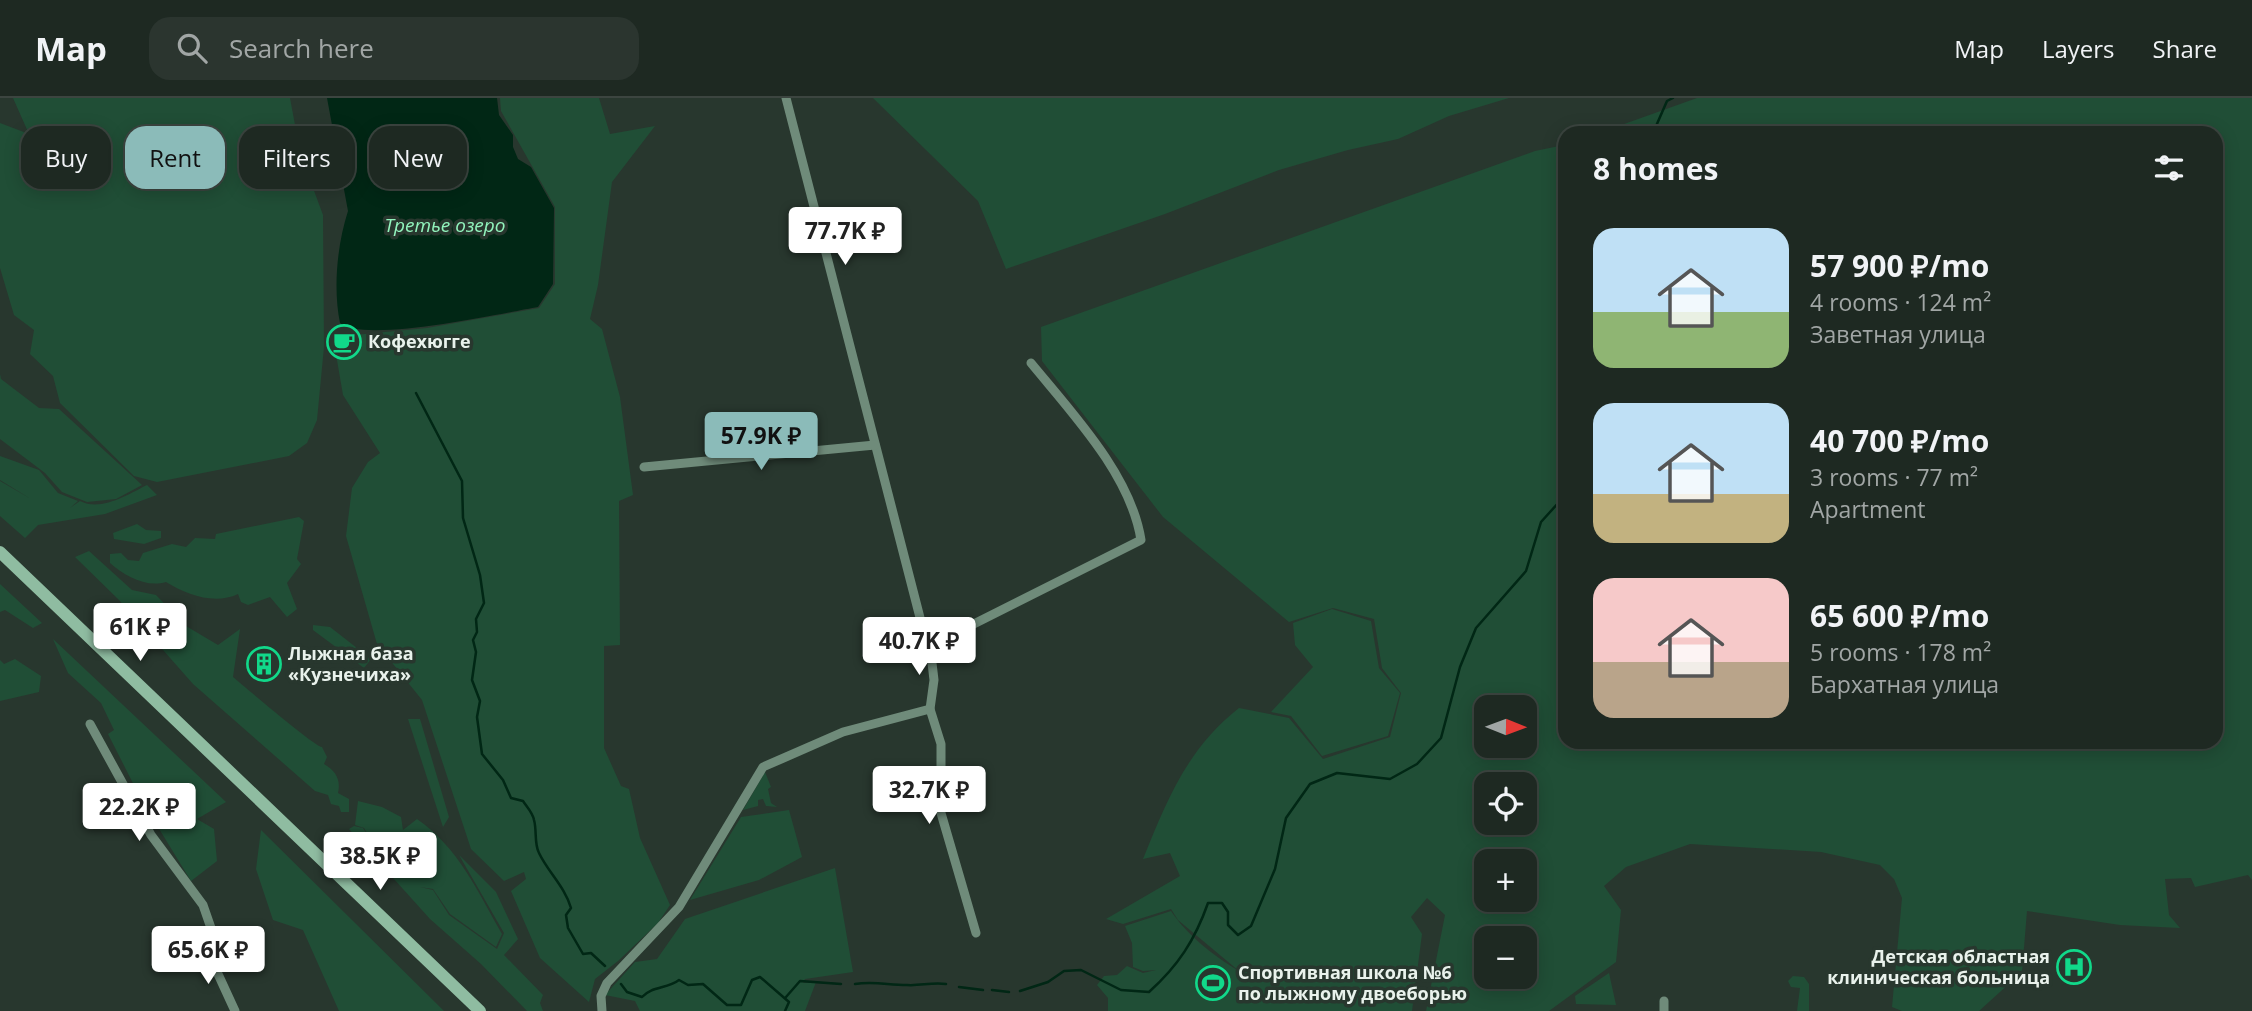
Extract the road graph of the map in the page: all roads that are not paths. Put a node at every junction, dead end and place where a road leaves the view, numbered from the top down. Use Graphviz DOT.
graph roads {
  1 [pos="786,98"];
  2 [pos="1031,363"];
  3 [pos="875,445"];
  4 [pos="644,467"];
  5 [pos="0,552"];
  6 [pos="930,646"];
  7 [pos="930,709"];
  8 [pos="90,724"];
  9 [pos="975,933"];
  10 [pos="235,1011"];
  11 [pos="480,1011"];
  12 [pos="602,1011"];
  1 -- 3 [label="street"];
  2 -- 6 [label="street"];
  3 -- 4 [label="street"];
  3 -- 6 [label="street"];
  5 -- 11 [label="main road"];
  6 -- 7 [label="street"];
  7 -- 9 [label="street"];
  7 -- 12 [label="street"];
  8 -- 10 [label="street"];
}
